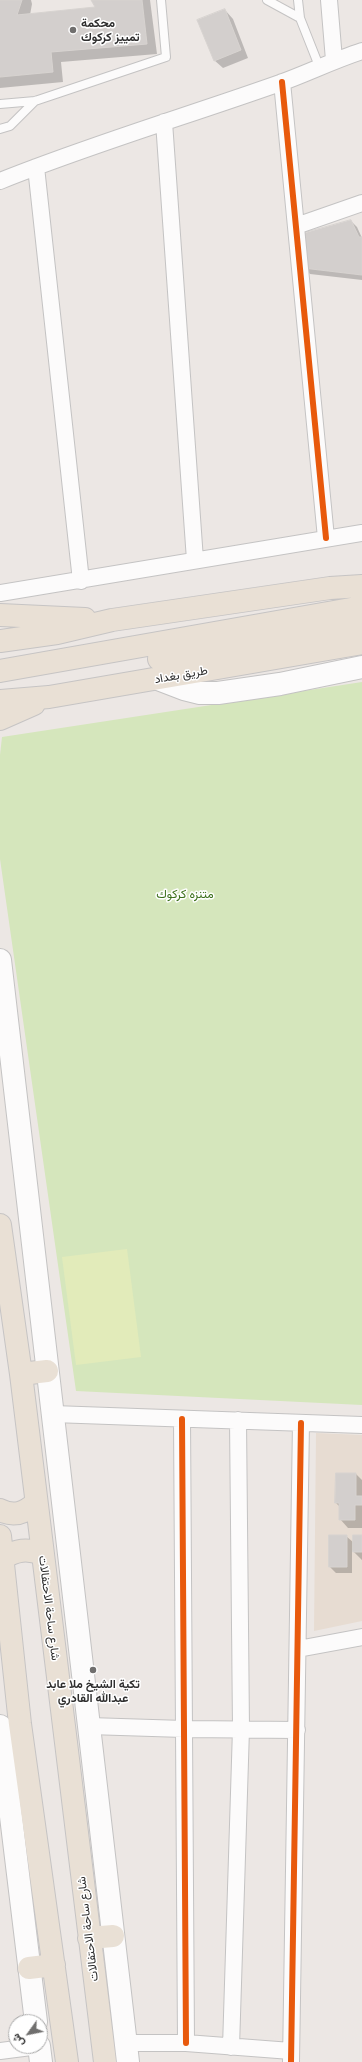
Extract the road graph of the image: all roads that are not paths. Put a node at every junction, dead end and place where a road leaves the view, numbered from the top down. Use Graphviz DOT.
graph roads {
  1 [pos="161,0"];
  2 [pos="267,0"];
  3 [pos="298,0"];
  4 [pos="329,0"];
  5 [pos="300,18"];
  6 [pos="362,51"];
  7 [pos="334,60"];
  8 [pos="319,66"];
  9 [pos="282,82"];
  10 [pos="35,101"];
  11 [pos="0,104"];
  12 [pos="164,122"];
  13 [pos="0,129"];
  14 [pos="36,167"];
  15 [pos="0,181"];
  16 [pos="362,203"];
  17 [pos="296,226"];
  18 [pos="362,533"];
  19 [pos="326,538"];
  20 [pos="195,560"];
  21 [pos="81,581"];
  22 [pos="362,586"];
  23 [pos="0,593"];
  24 [pos="362,607"];
  25 [pos="0,615"];
  26 [pos="112,620"];
  27 [pos="362,626"];
  28 [pos="0,641"];
  29 [pos="362,643"];
  30 [pos="362,667"];
  31 [pos="0,671"];
  32 [pos="158,678"];
  33 [pos="0,685"];
  34 [pos="49,697"];
  35 [pos="0,701"];
  36 [pos="0,719"];
  37 [pos="0,960"];
  38 [pos="0,1225"];
  39 [pos="48,1372"];
  40 [pos="21,1374"];
  41 [pos="52,1414"];
  42 [pos="182,1418"];
  43 [pos="238,1420"];
  44 [pos="301,1423"];
  45 [pos="362,1425"];
  46 [pos="36,1503"];
  47 [pos="0,1510"];
  48 [pos="0,1536"];
  49 [pos="42,1554"];
  50 [pos="3,1558"];
  51 [pos="362,1637"];
  52 [pos="298,1649"];
  53 [pos="89,1726"];
  54 [pos="184,1729"];
  55 [pos="241,1730"];
  56 [pos="296,1730"];
  57 [pos="0,1734"];
  58 [pos="4,1804"];
  59 [pos="113,1936"];
  60 [pos="89,1938"];
  61 [pos="54,1965"];
  62 [pos="28,1968"];
  63 [pos="35,2014"];
  64 [pos="186,2043"];
  65 [pos="231,2047"];
  66 [pos="127,2052"];
  67 [pos="291,2056"];
  68 [pos="67,2062"];
  69 [pos="105,2062"];
  1 -- 10 [label="lane"];
  2 -- 5 [label="lane"];
  3 -- 5 [label="lane"];
  4 -- 7 [label="street"];
  5 -- 8 [label="lane"];
  6 -- 7 [label="street"];
  7 -- 8 [label="street"];
  8 -- 9 [label="street"];
  9 -- 12 [label="street"];
  9 -- 17 [label="street"];
  10 -- 11 [label="lane"];
  10 -- 13 [label="lane"];
  12 -- 14 [label="street"];
  12 -- 20 [label="street"];
  14 -- 15 [label="street"];
  14 -- 21 [label="street"];
  16 -- 17 [label="street"];
  17 -- 19 [label="street"];
  18 -- 19 [label="street"];
  19 -- 20 [label="street"];
  20 -- 21 [label="street"];
  21 -- 23 [label="street"];
  22 -- 26 [label="main road"];
  24 -- 31 [label="main road"];
  25 -- 26 [label="main road"];
  26 -- 28 [label="main road"];
  27 -- 33 [label="main road"];
  29 -- 32 [label="main road, طريق بغداد"];
  30 -- 32 [label="main road"];
  32 -- 34 [label="main road, طريق بغداد"];
  34 -- 35 [label="main road, طريق بغداد"];
  34 -- 36 [label="main road"];
  37 -- 39 [label="main road"];
  38 -- 40 [label="main road, شارع ساحة الاحتفالات"];
  39 -- 40 [label="main road"];
  39 -- 41 [label="main road"];
  40 -- 46 [label="main road, شارع ساحة الاحتفالات"];
  41 -- 42 [label="street"];
  41 -- 53 [label="main road"];
  42 -- 43 [label="street"];
  42 -- 54 [label="street"];
  43 -- 44 [label="street"];
  43 -- 55 [label="street"];
  44 -- 45 [label="street"];
  44 -- 52 [label="street"];
  46 -- 47 [label="main road"];
  46 -- 49 [label="main road, شارع ساحة الاحتفالات"];
  48 -- 50 [label="main road"];
  49 -- 50 [label="main road"];
  49 -- 60 [label="main road, شارع ساحة الاحتفالات"];
  50 -- 61 [label="main road"];
  51 -- 52 [label="street"];
  52 -- 56 [label="street"];
  53 -- 54 [label="street"];
  53 -- 59 [label="main road"];
  54 -- 55 [label="street"];
  54 -- 64 [label="street"];
  55 -- 56 [label="street"];
  55 -- 65 [label="street"];
  56 -- 67 [label="street"];
  57 -- 58 [label="main road"];
  58 -- 62 [label="main road"];
  59 -- 60 [label="main road"];
  59 -- 66 [label="main road"];
  60 -- 69 [label="main road, شارع ساحة الاحتفالات"];
  61 -- 62 [label="main road"];
  61 -- 68 [label="main road"];
  62 -- 63 [label="main road"];
  64 -- 65 [label="street"];
  64 -- 66 [label="street"];
  65 -- 67 [label="street"];
}
